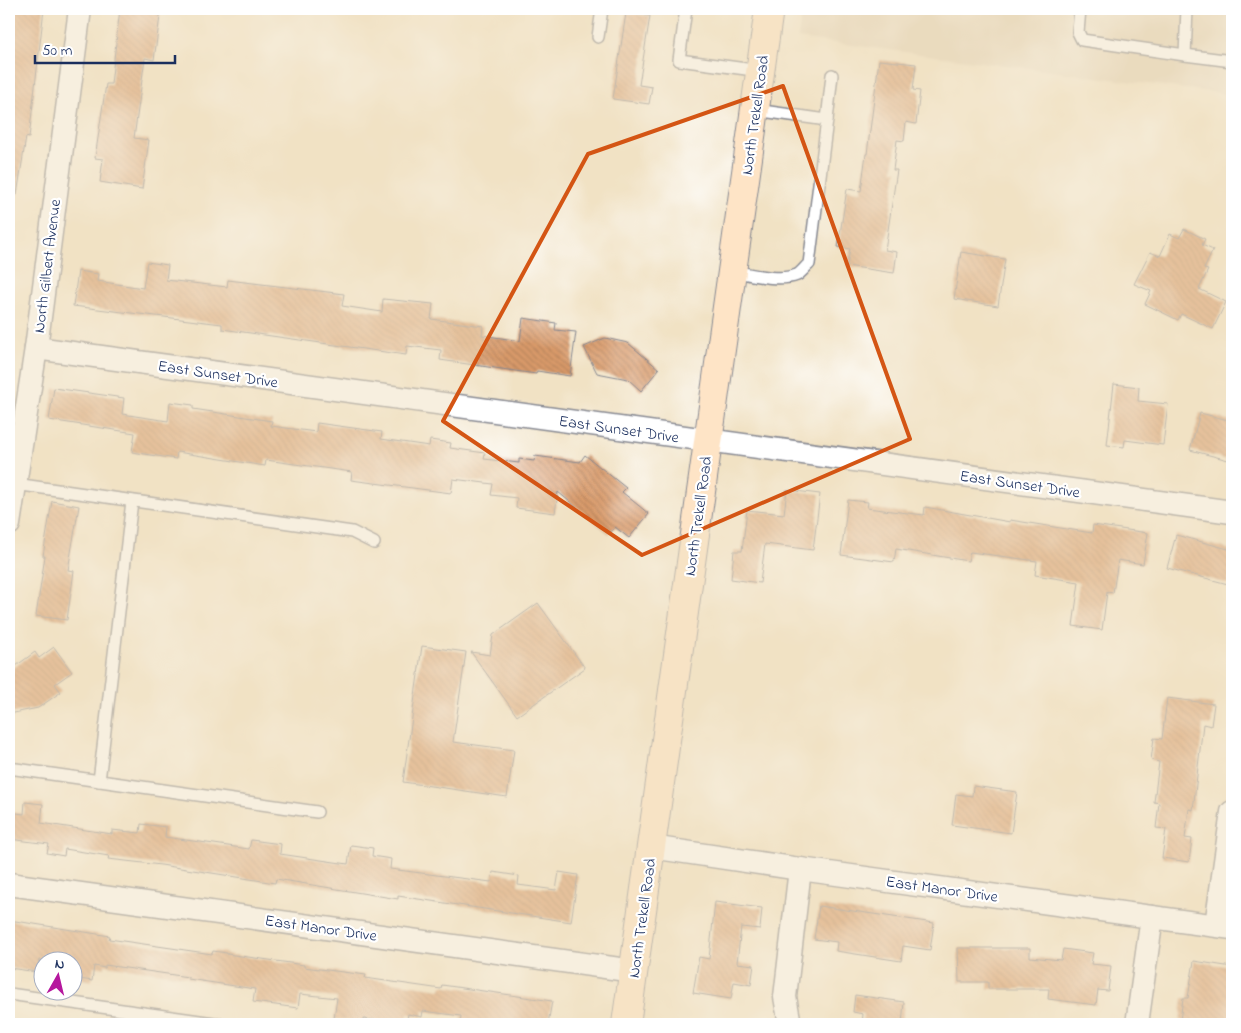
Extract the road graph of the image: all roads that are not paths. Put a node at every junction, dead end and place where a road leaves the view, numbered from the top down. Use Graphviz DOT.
graph roads {
  1 [pos="80,9"];
  2 [pos="602,9"];
  3 [pos="686,9"];
  4 [pos="769,9"];
  5 [pos="1080,9"];
  6 [pos="1187,9"];
  7 [pos="598,37"];
  8 [pos="1186,54"];
  9 [pos="1232,61"];
  10 [pos="761,71"];
  11 [pos="832,75"];
  12 [pos="755,110"];
  13 [pos="827,120"];
  14 [pos="732,271"];
  15 [pos="36,348"];
  16 [pos="708,440"];
  17 [pos="15,484"];
  18 [pos="132,501"];
  19 [pos="1232,512"];
  20 [pos="9,524"];
  21 [pos="374,543"];
  22 [pos="9,768"];
  23 [pos="99,781"];
  24 [pos="317,812"];
  25 [pos="1232,812"];
  26 [pos="651,847"];
  27 [pos="800,869"];
  28 [pos="9,884"];
  29 [pos="1152,917"];
  30 [pos="1224,927"];
  31 [pos="634,971"];
  32 [pos="9,994"];
  33 [pos="221,1024"];
  34 [pos="626,1024"];
  35 [pos="790,1024"];
  36 [pos="1137,1024"];
  1 -- 15 [label="street, North Gilbert Avenue"];
  2 -- 7 [label="lane"];
  3 -- 10 [label="lane"];
  4 -- 10 [label="main road, North Trekell Road"];
  5 -- 8 [label="lane"];
  6 -- 8 [label="lane"];
  8 -- 9 [label="lane"];
  10 -- 12 [label="main road, North Trekell Road"];
  11 -- 13 [label="lane"];
  12 -- 13 [label="lane"];
  12 -- 14 [label="main road, North Trekell Road"];
  13 -- 14 [label="lane"];
  14 -- 16 [label="main road, North Trekell Road"];
  15 -- 16 [label="street, East Sunset Drive"];
  15 -- 17 [label="street, North Gilbert Avenue"];
  16 -- 19 [label="street, East Sunset Drive"];
  16 -- 26 [label="main road, North Trekell Road"];
  17 -- 18 [label="lane"];
  17 -- 20 [label="street, North Gilbert Avenue"];
  18 -- 21 [label="lane"];
  18 -- 23 [label="lane"];
  22 -- 23 [label="lane"];
  23 -- 24 [label="lane"];
  25 -- 30 [label="street"];
  26 -- 27 [label="street, East Manor Drive"];
  26 -- 31 [label="main road, North Trekell Road"];
  27 -- 29 [label="street, East Manor Drive"];
  27 -- 35 [label="street"];
  28 -- 31 [label="street, East Manor Drive"];
  29 -- 30 [label="street, East Manor Drive"];
  29 -- 36 [label="street"];
  31 -- 34 [label="main road, North Trekell Road"];
  32 -- 33 [label="lane"];
}
